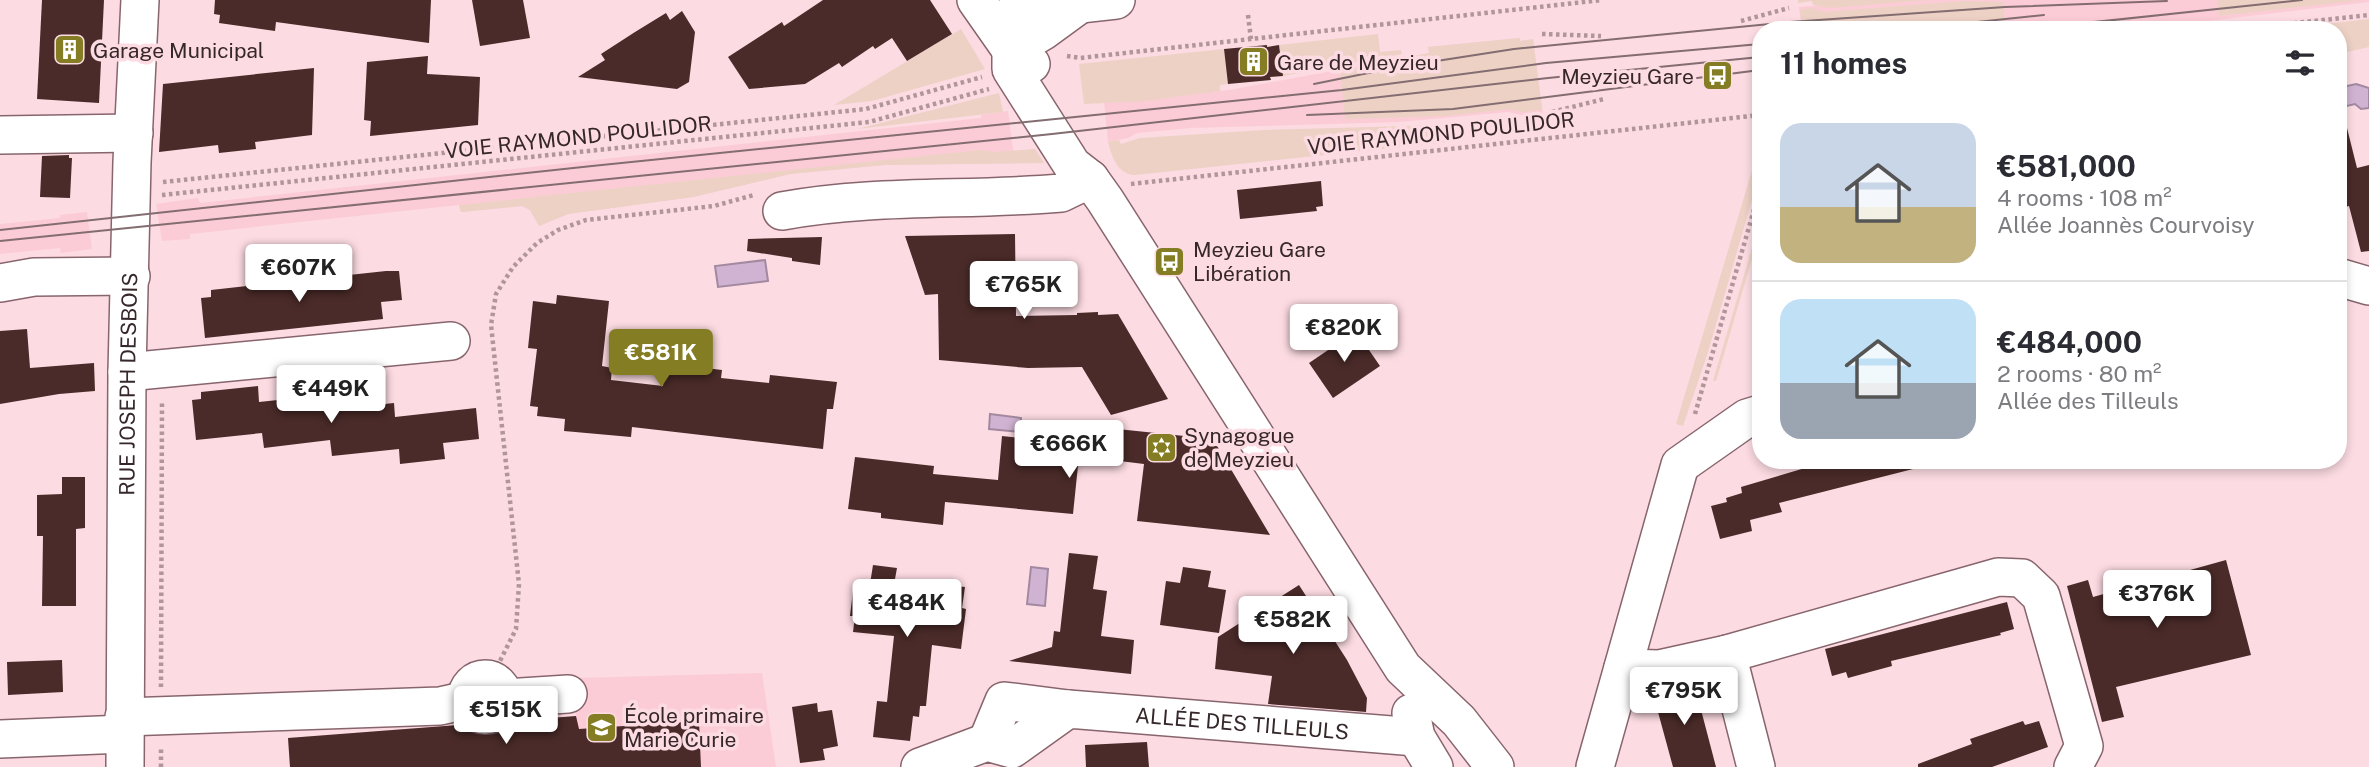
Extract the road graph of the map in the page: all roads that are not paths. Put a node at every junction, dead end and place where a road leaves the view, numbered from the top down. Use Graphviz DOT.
graph roads {
  1 [pos="141,0"];
  2 [pos="1116,0"];
  3 [pos="1075,2"];
  4 [pos="994,25"];
  5 [pos="134,132"];
  6 [pos="0,135"];
  7 [pos="1107,182"];
  8 [pos="772,202"];
  9 [pos="131,276"];
  10 [pos="2347,280"];
  11 [pos="0,283"];
  12 [pos="2369,286"];
  13 [pos="451,341"];
  14 [pos="127,372"];
  15 [pos="1752,416"];
  16 [pos="1727,653"];
  17 [pos="1403,668"];
  18 [pos="1623,668"];
  19 [pos="568,694"];
  20 [pos="0,739"];
  21 [pos="124,739"];
  22 [pos="1425,752"];
  23 [pos="920,767"];
  24 [pos="1495,767"];
  25 [pos="1595,767"];
  26 [pos="1756,767"];
  27 [pos="2073,767"];
  1 -- 5 [label="street, RUE JOSEPH DESBOIS"];
  2 -- 3 [label="street"];
  3 -- 4 [label="street"];
  4 -- 7 [label="street"];
  5 -- 6 [label="street"];
  5 -- 9 [label="street, RUE JOSEPH DESBOIS"];
  7 -- 8 [label="street"];
  7 -- 17 [label="street"];
  9 -- 11 [label="street"];
  9 -- 14 [label="street, RUE JOSEPH DESBOIS"];
  10 -- 12 [label="street"];
  13 -- 14 [label="street"];
  14 -- 21 [label="street, RUE JOSEPH DESBOIS"];
  15 -- 18 [label="street"];
  16 -- 18 [label="street"];
  16 -- 26 [label="street"];
  16 -- 27 [label="street"];
  17 -- 22 [label="street"];
  17 -- 24 [label="street"];
  18 -- 25 [label="street"];
  19 -- 21 [label="street"];
  20 -- 21 [label="street"];
  22 -- 23 [label="street, ALLÉE DES TILLEULS"];
}
